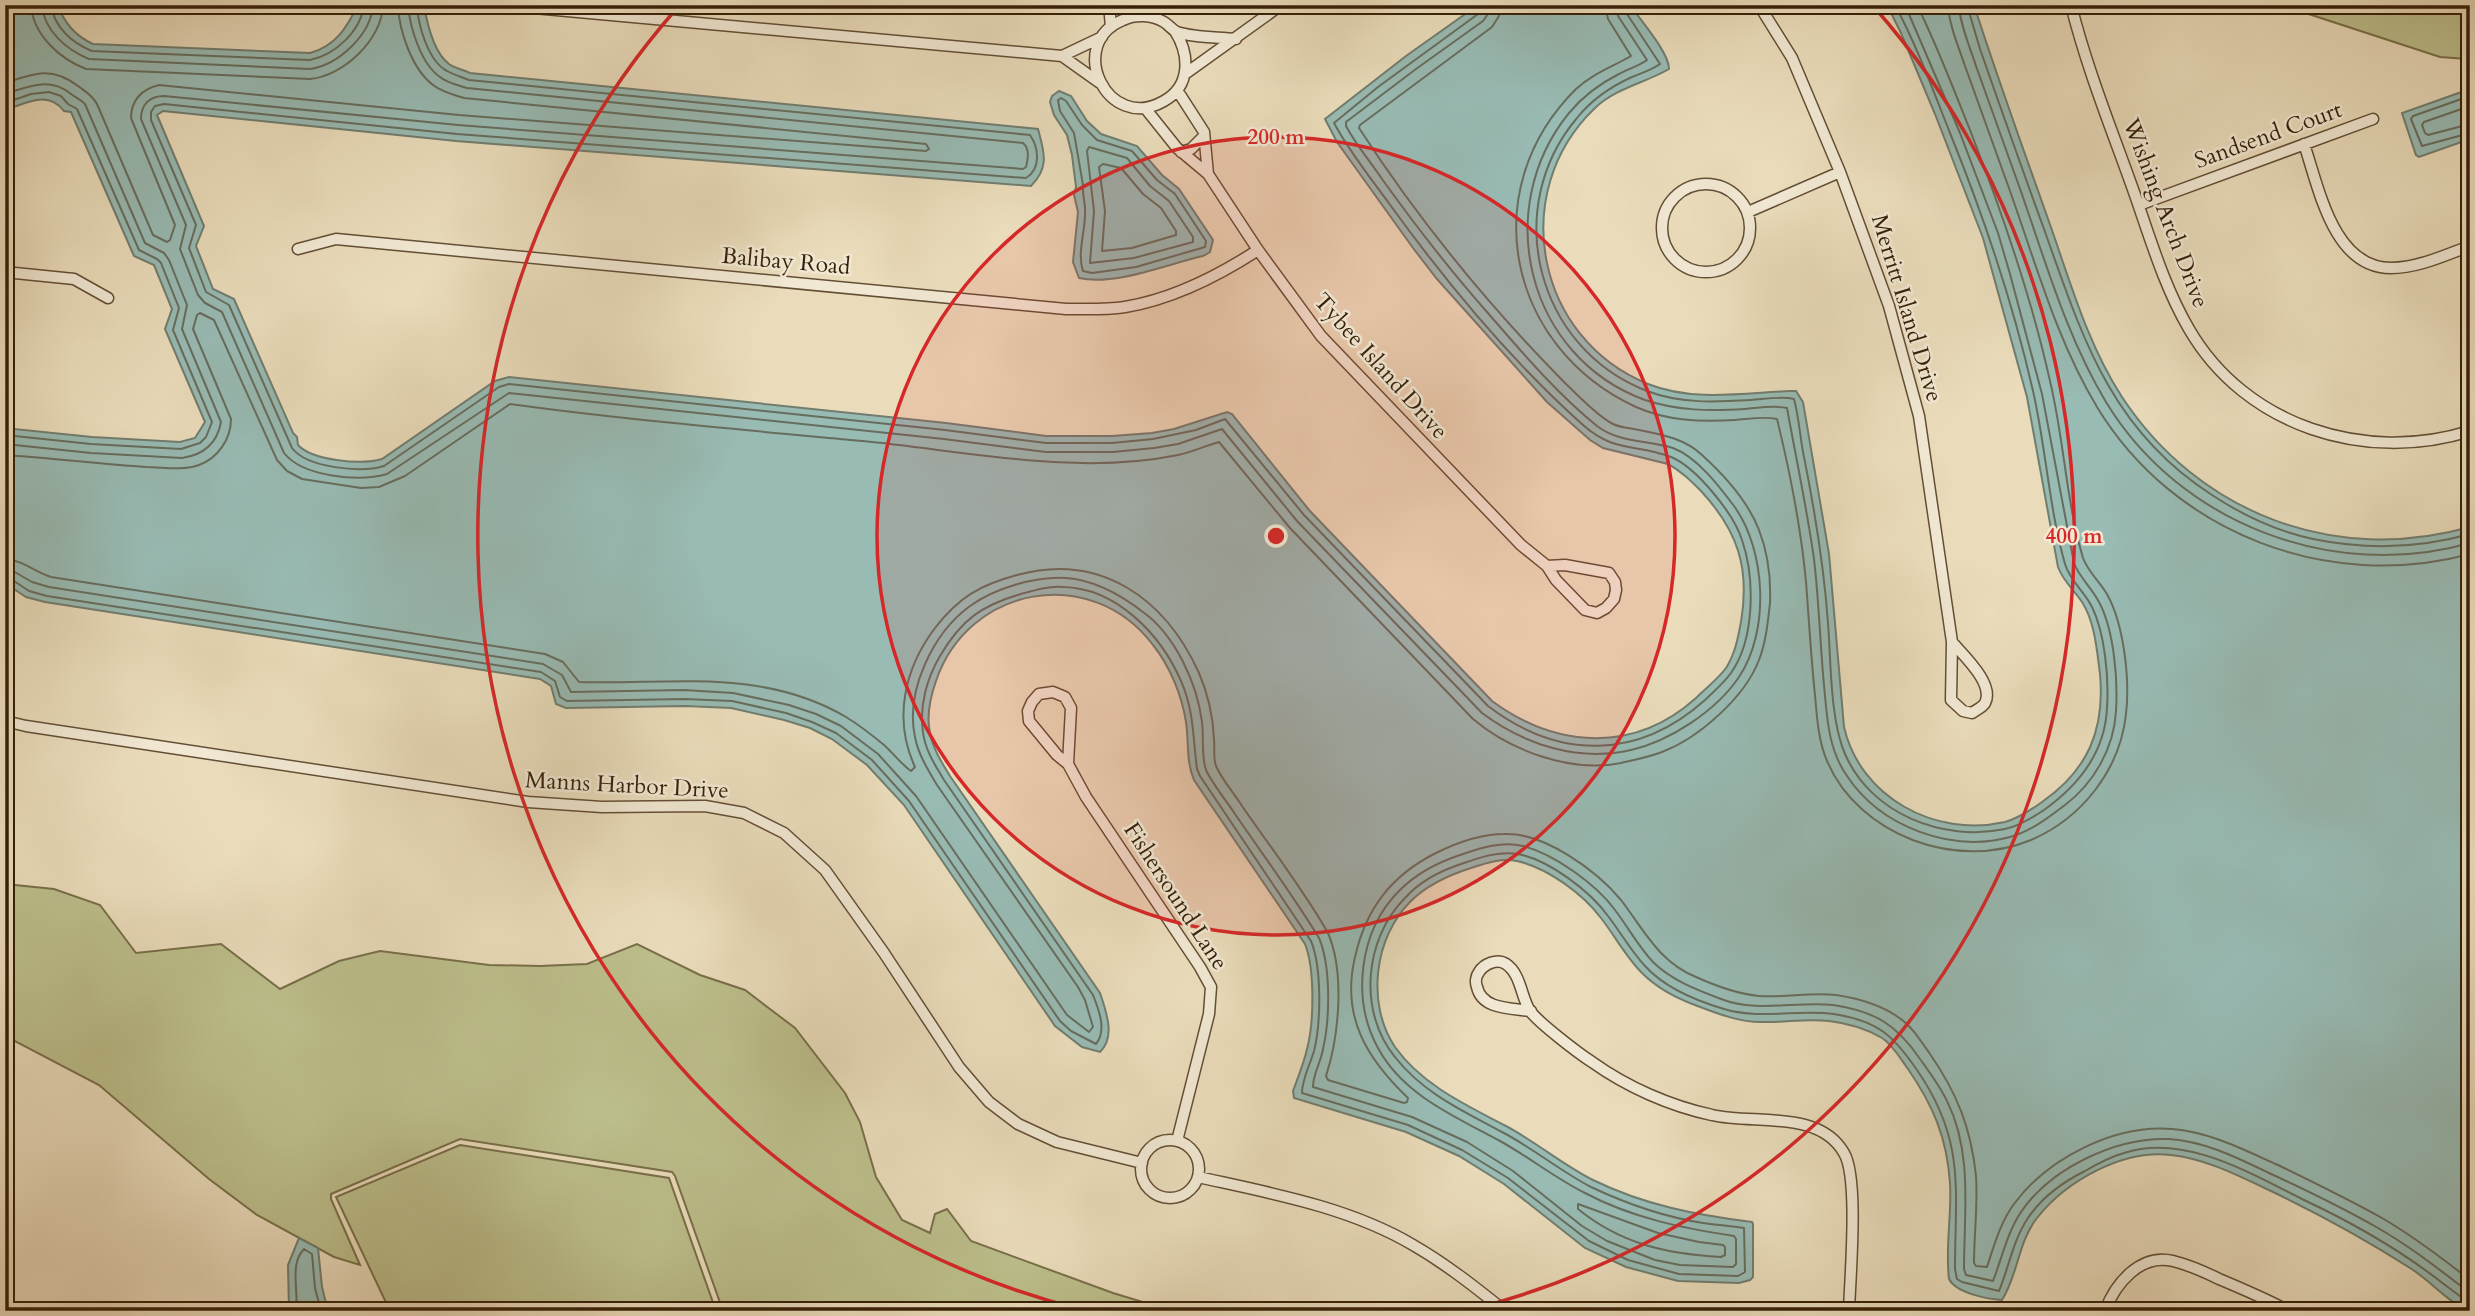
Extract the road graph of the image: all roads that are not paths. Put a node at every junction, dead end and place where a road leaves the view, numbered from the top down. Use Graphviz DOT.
graph roads {
  1 [pos="1109,5"];
  2 [pos="1124,5"];
  3 [pos="1281,5"];
  4 [pos="1759,5"];
  5 [pos="2071,5"];
  6 [pos="534,8"];
  7 [pos="1135,16"];
  8 [pos="1111,27"];
  9 [pos="1175,32"];
  10 [pos="1102,37"];
  11 [pos="1236,38"];
  12 [pos="1062,56"];
  13 [pos="1185,74"];
  14 [pos="1100,83"];
  15 [pos="1177,90"];
  16 [pos="1145,108"];
  17 [pos="2373,119"];
  18 [pos="1204,136"];
  19 [pos="2304,144"];
  20 [pos="1181,152"];
  21 [pos="1840,172"];
  22 [pos="1208,174"];
  23 [pos="2139,205"];
  24 [pos="1748,212"];
  25 [pos="2470,246"];
  26 [pos="298,249"];
  27 [pos="1258,250"];
  28 [pos="5,272"];
  29 [pos="108,298"];
  30 [pos="2470,432"];
  31 [pos="1547,566"];
  32 [pos="1952,642"];
  33 [pos="5,721"];
  34 [pos="1068,764"];
  35 [pos="1531,1011"];
  36 [pos="1177,1141"];
  37 [pos="1142,1163"];
  38 [pos="1198,1177"];
  39 [pos="1505,1311"];
  40 [pos="1849,1311"];
  41 [pos="2105,1311"];
  42 [pos="2289,1311"];
  1 -- 8 [label="street"];
  2 -- 7 [label="street"];
  3 -- 11 [label="street"];
  4 -- 21 [label="street, Merritt Island Drive"];
  5 -- 23 [label="street, Wishing Arch Drive"];
  6 -- 12 [label="street"];
  7 -- 8 [label="street"];
  7 -- 9 [label="street"];
  8 -- 10 [label="street"];
  9 -- 11 [label="street"];
  9 -- 13 [label="street"];
  10 -- 12 [label="street"];
  10 -- 14 [label="street"];
  11 -- 13 [label="street"];
  12 -- 14 [label="street"];
  13 -- 15 [label="street"];
  14 -- 16 [label="street"];
  15 -- 16 [label="street"];
  15 -- 18 [label="street, Tybee Island Drive"];
  16 -- 20 [label="street, Tybee Island Drive"];
  17 -- 19 [label="street, Sandsend Court"];
  18 -- 20 [label="street"];
  18 -- 22 [label="street, Tybee Island Drive"];
  19 -- 23 [label="street, Sandsend Court"];
  19 -- 25 [label="street"];
  20 -- 22 [label="street, Tybee Island Drive"];
  21 -- 24 [label="street"];
  21 -- 32 [label="street, Merritt Island Drive"];
  22 -- 27 [label="street, Tybee Island Drive"];
  23 -- 30 [label="street, Wishing Arch Drive"];
  24 -- 24 [label="street"];
  26 -- 27 [label="street, Balibay Road"];
  27 -- 31 [label="street, Tybee Island Drive"];
  28 -- 29 [label="street"];
  31 -- 31 [label="street, Tybee Island Drive"];
  32 -- 32 [label="street, Merritt Island Drive"];
  33 -- 37 [label="street, Manns Harbor Drive"];
  34 -- 34 [label="street, Fishersound Lane"];
  34 -- 36 [label="street, Fishersound Lane"];
  35 -- 35 [label="street"];
  35 -- 40 [label="street"];
  36 -- 37 [label="street"];
  36 -- 38 [label="street"];
  37 -- 38 [label="street"];
  38 -- 39 [label="street"];
  41 -- 42 [label="street"];
}
